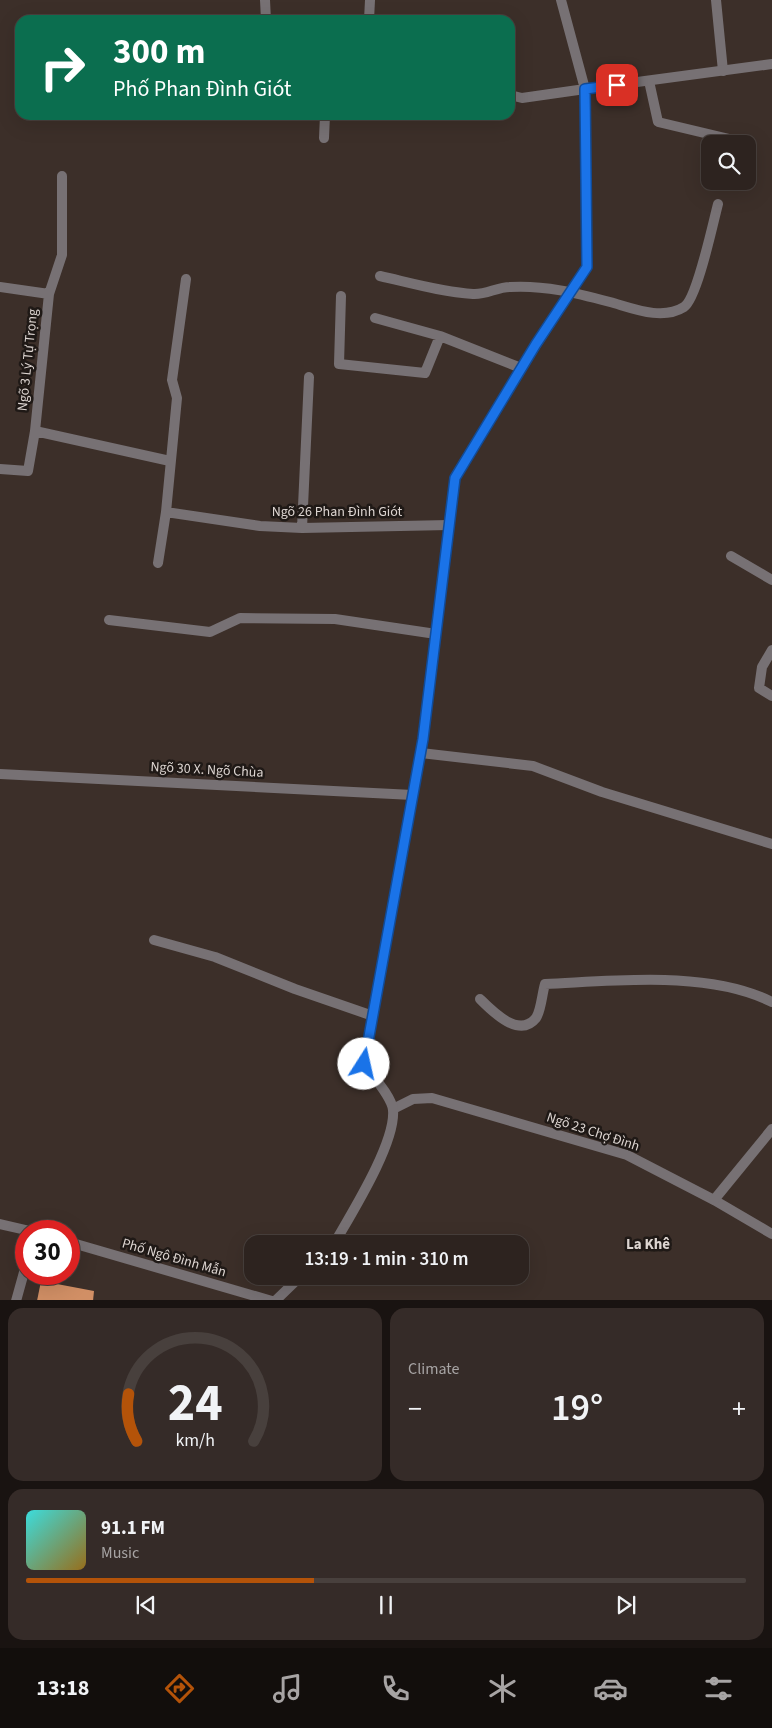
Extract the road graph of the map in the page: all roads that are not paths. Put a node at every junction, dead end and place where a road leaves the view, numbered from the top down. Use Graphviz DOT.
graph roads {
  1 [pos="265,0"];
  2 [pos="370,0"];
  3 [pos="561,0"];
  4 [pos="716,0"];
  5 [pos="266,15"];
  6 [pos="369,15"];
  7 [pos="772,64"];
  8 [pos="723,70"];
  9 [pos="649,81"];
  10 [pos="585,89"];
  11 [pos="515,97"];
  12 [pos="325,120"];
  13 [pos="713,135"];
  14 [pos="324,138"];
  15 [pos="62,176"];
  16 [pos="718,204"];
  17 [pos="380,276"];
  18 [pos="186,279"];
  19 [pos="0,287"];
  20 [pos="571,292"];
  21 [pos="49,294"];
  22 [pos="342,296"];
  23 [pos="375,318"];
  24 [pos="440,336"];
  25 [pos="521,368"];
  26 [pos="309,377"];
  27 [pos="35,431"];
  28 [pos="170,461"];
  29 [pos="0,469"];
  30 [pos="166,512"];
  31 [pos="449,525"];
  32 [pos="302,528"];
  33 [pos="731,556"];
  34 [pos="158,563"];
  35 [pos="772,580"];
  36 [pos="109,620"];
  37 [pos="436,634"];
  38 [pos="772,650"];
  39 [pos="772,696"];
  40 [pos="421,754"];
  41 [pos="0,774"];
  42 [pos="413,795"];
  43 [pos="772,844"];
  44 [pos="154,940"];
  45 [pos="480,999"];
  46 [pos="772,1002"];
  47 [pos="373,1016"];
  48 [pos="393,1109"];
  49 [pos="772,1129"];
  50 [pos="714,1200"];
  51 [pos="0,1224"];
  52 [pos="15,1228"];
  53 [pos="772,1234"];
  54 [pos="339,1235"];
  55 [pos="80,1245"];
  56 [pos="20,1285"];
  57 [pos="290,1285"];
  58 [pos="16,1300"];
  59 [pos="273,1300"];
  1 -- 5 [label="street"];
  2 -- 6 [label="street"];
  3 -- 10 [label="street"];
  4 -- 8 [label="street"];
  7 -- 8 [label="street"];
  8 -- 9 [label="street"];
  9 -- 10 [label="street"];
  9 -- 13 [label="street"];
  10 -- 11 [label="street"];
  10 -- 20 [label="street"];
  12 -- 14 [label="street"];
  15 -- 21 [label="street"];
  16 -- 20 [label="street"];
  17 -- 20 [label="street"];
  18 -- 28 [label="street"];
  19 -- 21 [label="street, Ngõ 3 Lý Tự Trọng"];
  20 -- 25 [label="street"];
  21 -- 27 [label="street, Ngõ 3 Lý Tự Trọng"];
  22 -- 24 [label="street"];
  23 -- 24 [label="street"];
  24 -- 25 [label="street"];
  25 -- 31 [label="street"];
  26 -- 32 [label="street"];
  27 -- 28 [label="street, Ngõ 3 Lý Tự Trọng"];
  27 -- 29 [label="street"];
  28 -- 30 [label="street"];
  30 -- 32 [label="street, Ngõ 26 Phan Đình Giót"];
  30 -- 34 [label="street"];
  31 -- 32 [label="street, Ngõ 26 Phan Đình Giót"];
  31 -- 37 [label="street"];
  33 -- 35 [label="street"];
  36 -- 37 [label="street"];
  37 -- 40 [label="street"];
  38 -- 39 [label="street"];
  40 -- 42 [label="street"];
  40 -- 43 [label="street"];
  41 -- 42 [label="street, Ngõ 30 X. Ngõ Chùa"];
  42 -- 47 [label="street"];
  44 -- 47 [label="street"];
  45 -- 46 [label="street"];
  47 -- 48 [label="street"];
  48 -- 50 [label="street, Ngõ 23 Chợ Đình"];
  48 -- 54 [label="street"];
  49 -- 50 [label="street"];
  50 -- 53 [label="street, Ngõ 23 Chợ Đình"];
  51 -- 52 [label="street"];
  55 -- 59 [label="street, Phố Ngô Đình Mẫn"];
  56 -- 58 [label="street"];
  57 -- 59 [label="street"];
}
